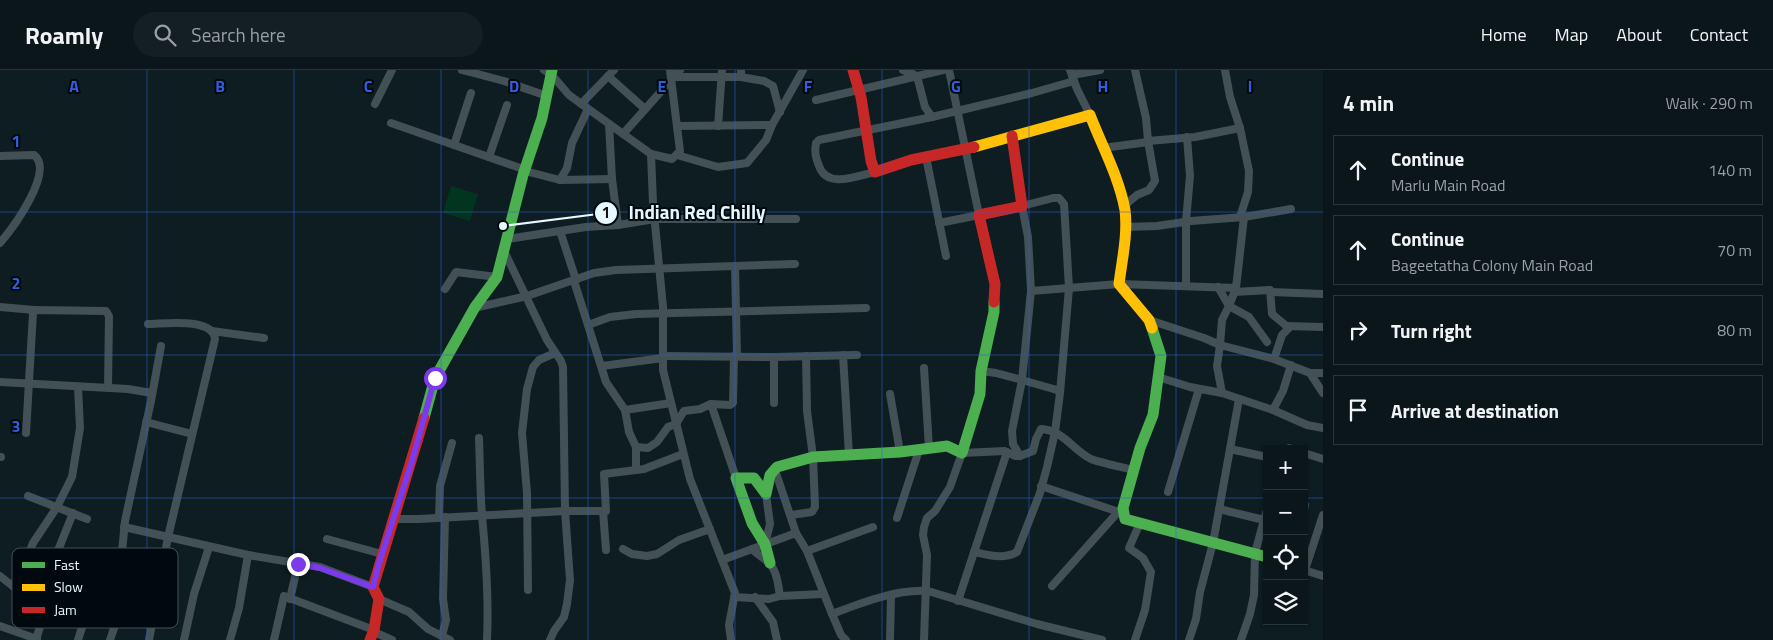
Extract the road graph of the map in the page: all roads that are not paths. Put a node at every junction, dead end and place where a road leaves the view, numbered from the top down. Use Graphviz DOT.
graph roads {
  1 [pos="392,70"];
  2 [pos="680,70"];
  3 [pos="803,70"];
  4 [pos="853,70"];
  5 [pos="903,70"];
  6 [pos="943,70"];
  7 [pos="949,70"];
  8 [pos="1101,70"];
  9 [pos="1135,70"];
  10 [pos="1224,70"];
  11 [pos="466,71"];
  12 [pos="549,71"];
  13 [pos="611,73"];
  14 [pos="722,73"];
  15 [pos="741,73"];
  16 [pos="1072,75"];
  17 [pos="672,76"];
  18 [pos="917,76"];
  19 [pos="858,90"];
  20 [pos="471,93"];
  21 [pos="547,96"];
  22 [pos="816,100"];
  23 [pos="375,104"];
  24 [pos="507,105"];
  25 [pos="584,106"];
  26 [pos="645,109"];
  27 [pos="957,110"];
  28 [pos="780,112"];
  29 [pos="1090,115"];
  30 [pos="932,116"];
  31 [pos="391,123"];
  32 [pos="608,124"];
  33 [pos="772,125"];
  34 [pos="677,126"];
  35 [pos="718,126"];
  36 [pos="1240,128"];
  37 [pos="867,130"];
  38 [pos="623,134"];
  39 [pos="1012,136"];
  40 [pos="1187,137"];
  41 [pos="1148,142"];
  42 [pos="454,145"];
  43 [pos="1103,148"];
  44 [pos="966,149"];
  45 [pos="652,154"];
  46 [pos="676,155"];
  47 [pos="0,156"];
  48 [pos="489,157"];
  49 [pos="926,157"];
  50 [pos="526,170"];
  51 [pos="875,172"];
  52 [pos="612,179"];
  53 [pos="560,180"];
  54 [pos="1022,206"];
  55 [pos="1124,206"];
  56 [pos="1291,209"];
  57 [pos="979,215"];
  58 [pos="1242,217"];
  59 [pos="655,219"];
  60 [pos="796,219"];
  61 [pos="1186,222"];
  62 [pos="939,223"];
  63 [pos="618,225"];
  64 [pos="1125,227"];
  65 [pos="560,231"];
  66 [pos="507,239"];
  67 [pos="0,243"];
  68 [pos="504,251"];
  69 [pos="946,256"];
  70 [pos="795,264"];
  71 [pos="735,266"];
  72 [pos="660,268"];
  73 [pos="498,277"];
  74 [pos="575,280"];
  75 [pos="1119,284"];
  76 [pos="1186,286"];
  77 [pos="1218,287"];
  78 [pos="1069,288"];
  79 [pos="445,289"];
  80 [pos="1235,290"];
  81 [pos="1031,291"];
  82 [pos="1270,292"];
  83 [pos="1323,294"];
  84 [pos="527,296"];
  85 [pos="1229,306"];
  86 [pos="0,307"];
  87 [pos="474,308"];
  88 [pos="866,308"];
  89 [pos="34,310"];
  90 [pos="736,312"];
  91 [pos="663,313"];
  92 [pos="1149,320"];
  93 [pos="148,324"];
  94 [pos="588,325"];
  95 [pos="1286,326"];
  96 [pos="1323,327"];
  97 [pos="212,331"];
  98 [pos="264,338"];
  99 [pos="1267,342"];
  100 [pos="1220,345"];
  101 [pos="161,346"];
  102 [pos="555,352"];
  103 [pos="843,355"];
  104 [pos="857,355"];
  105 [pos="735,356"];
  106 [pos="806,356"];
  107 [pos="663,357"];
  108 [pos="774,357"];
  109 [pos="1274,359"];
  110 [pos="602,366"];
  111 [pos="1291,366"];
  112 [pos="924,368"];
  113 [pos="981,371"];
  114 [pos="1310,373"];
  115 [pos="1323,373"];
  116 [pos="1158,377"];
  117 [pos="1022,380"];
  118 [pos="0,382"];
  119 [pos="29,384"];
  120 [pos="78,387"];
  121 [pos="108,388"];
  122 [pos="1199,389"];
  123 [pos="152,393"];
  124 [pos="1060,393"];
  125 [pos="1222,393"];
  126 [pos="890,394"];
  127 [pos="1323,394"];
  128 [pos="1239,399"];
  129 [pos="671,404"];
  130 [pos="711,404"];
  131 [pos="774,404"];
  132 [pos="625,410"];
  133 [pos="1273,410"];
  134 [pos="146,422"];
  135 [pos="676,424"];
  136 [pos="1323,428"];
  137 [pos="1055,432"];
  138 [pos="26,433"];
  139 [pos="192,434"];
  140 [pos="479,438"];
  141 [pos="452,443"];
  142 [pos="636,447"];
  143 [pos="924,449"];
  144 [pos="1230,449"];
  145 [pos="900,452"];
  146 [pos="1007,452"];
  147 [pos="962,453"];
  148 [pos="684,454"];
  149 [pos="1308,454"];
  150 [pos="849,455"];
  151 [pos="1020,456"];
  152 [pos="1263,456"];
  153 [pos="813,457"];
  154 [pos="1323,459"];
  155 [pos="636,470"];
  156 [pos="1133,470"];
  157 [pos="772,472"];
  158 [pos="736,478"];
  159 [pos="754,478"];
  160 [pos="1042,486"];
  161 [pos="1168,492"];
  162 [pos="766,494"];
  163 [pos="28,496"];
  164 [pos="57,507"];
  165 [pos="1219,509"];
  166 [pos="565,511"];
  167 [pos="603,511"];
  168 [pos="73,513"];
  169 [pos="527,513"];
  170 [pos="1121,513"];
  171 [pos="791,515"];
  172 [pos="1323,515"];
  173 [pos="482,516"];
  174 [pos="442,517"];
  175 [pos="897,518"];
  176 [pos="87,519"];
  177 [pos="393,519"];
  178 [pos="1263,520"];
  179 [pos="1140,523"];
  180 [pos="1263,524"];
  181 [pos="873,527"];
  182 [pos="124,528"];
  183 [pos="710,529"];
  184 [pos="796,533"];
  185 [pos="168,537"];
  186 [pos="327,539"];
  187 [pos="1213,543"];
  188 [pos="765,544"];
  189 [pos="209,546"];
  190 [pos="31,548"];
  191 [pos="58,548"];
  192 [pos="122,548"];
  193 [pos="166,548"];
  194 [pos="623,549"];
  195 [pos="752,549"];
  196 [pos="606,550"];
  197 [pos="807,551"];
  198 [pos="974,552"];
  199 [pos="1255,553"];
  200 [pos="382,554"];
  201 [pos="248,555"];
  202 [pos="1263,556"];
  203 [pos="1308,558"];
  204 [pos="722,560"];
  205 [pos="770,563"];
  206 [pos="298,564"];
  207 [pos="1308,571"];
  208 [pos="0,576"];
  209 [pos="1323,576"];
  210 [pos="12,586"];
  211 [pos="1052,586"];
  212 [pos="373,587"];
  213 [pos="528,590"];
  214 [pos="925,591"];
  215 [pos="823,594"];
  216 [pos="780,596"];
  217 [pos="891,596"];
  218 [pos="734,597"];
  219 [pos="755,597"];
  220 [pos="290,598"];
  221 [pos="379,599"];
  222 [pos="958,600"];
  223 [pos="832,614"];
  224 [pos="0,626"];
  225 [pos="82,628"];
  226 [pos="114,628"];
  227 [pos="373,634"];
  228 [pos="442,636"];
  229 [pos="37,639"];
  230 [pos="78,640"];
  231 [pos="110,640"];
  232 [pos="184,640"];
  233 [pos="230,640"];
  234 [pos="274,640"];
  235 [pos="392,640"];
  236 [pos="450,640"];
  237 [pos="487,640"];
  238 [pos="550,640"];
  239 [pos="731,640"];
  240 [pos="778,640"];
  241 [pos="846,640"];
  242 [pos="890,640"];
  243 [pos="924,640"];
  244 [pos="1102,640"];
  245 [pos="1135,640"];
  246 [pos="1189,640"];
  247 [pos="1241,640"];
  1 -- 23 [label="street"];
  2 -- 17 [label="street"];
  3 -- 28 [label="street"];
  4 -- 19 [label="street"];
  5 -- 18 [label="street"];
  6 -- 18 [label="street"];
  7 -- 27 [label="street"];
  8 -- 16 [label="street"];
  9 -- 41 [label="street"];
  10 -- 36 [label="street"];
  11 -- 21 [label="street"];
  12 -- 21 [label="street"];
  12 -- 25 [label="street"];
  13 -- 25 [label="street"];
  13 -- 26 [label="street"];
  14 -- 15 [label="street"];
  14 -- 17 [label="street"];
  14 -- 35 [label="street"];
  15 -- 28 [label="street"];
  16 -- 27 [label="street"];
  16 -- 29 [label="street"];
  17 -- 26 [label="street"];
  17 -- 34 [label="street"];
  18 -- 19 [label="street"];
  18 -- 30 [label="street"];
  19 -- 22 [label="street"];
  19 -- 37 [label="street"];
  20 -- 42 [label="street"];
  21 -- 50 [label="street"];
  24 -- 48 [label="street"];
  25 -- 32 [label="street"];
  25 -- 53 [label="street"];
  26 -- 38 [label="street"];
  27 -- 30 [label="street"];
  27 -- 44 [label="street"];
  28 -- 33 [label="street"];
  29 -- 39 [label="street"];
  29 -- 43 [label="street"];
  30 -- 37 [label="street"];
  31 -- 42 [label="street"];
  32 -- 38 [label="street"];
  32 -- 52 [label="street"];
  33 -- 35 [label="street"];
  33 -- 46 [label="street"];
  34 -- 35 [label="street"];
  34 -- 46 [label="street"];
  36 -- 40 [label="street"];
  36 -- 58 [label="street"];
  37 -- 51 [label="street"];
  37 -- 51 [label="street"];
  38 -- 45 [label="street"];
  39 -- 44 [label="street"];
  39 -- 54 [label="street"];
  40 -- 41 [label="street"];
  40 -- 61 [label="street"];
  41 -- 43 [label="street"];
  41 -- 55 [label="street"];
  42 -- 48 [label="street"];
  43 -- 55 [label="street"];
  44 -- 49 [label="street"];
  44 -- 57 [label="street"];
  45 -- 46 [label="street"];
  45 -- 59 [label="street"];
  47 -- 67 [label="street"];
  48 -- 50 [label="street"];
  49 -- 51 [label="street"];
  49 -- 62 [label="street"];
  50 -- 53 [label="street"];
  50 -- 66 [label="street"];
  52 -- 53 [label="street"];
  52 -- 63 [label="street"];
  54 -- 57 [label="street"];
  54 -- 78 [label="street"];
  54 -- 81 [label="street"];
  55 -- 64 [label="street"];
  56 -- 58 [label="street"];
  57 -- 62 [label="street"];
  57 -- 113 [label="street"];
  58 -- 61 [label="street"];
  58 -- 80 [label="street"];
  59 -- 60 [label="street"];
  59 -- 63 [label="street"];
  59 -- 72 [label="street"];
  61 -- 64 [label="street"];
  61 -- 76 [label="street"];
  62 -- 69 [label="street"];
  63 -- 65 [label="street"];
  64 -- 75 [label="street"];
  65 -- 66 [label="street"];
  65 -- 74 [label="street"];
  66 -- 68 [label="street"];
  68 -- 73 [label="street"];
  68 -- 84 [label="street"];
  70 -- 71 [label="street"];
  71 -- 72 [label="street"];
  71 -- 90 [label="street"];
  72 -- 74 [label="street"];
  72 -- 91 [label="street"];
  73 -- 79 [label="street"];
  73 -- 87 [label="street"];
  74 -- 84 [label="street"];
  74 -- 94 [label="street"];
  75 -- 76 [label="street"];
  75 -- 78 [label="street"];
  75 -- 92 [label="street"];
  76 -- 77 [label="street"];
  77 -- 80 [label="street"];
  77 -- 85 [label="street"];
  78 -- 81 [label="street"];
  78 -- 124 [label="street"];
  80 -- 82 [label="street"];
  80 -- 85 [label="street"];
  81 -- 117 [label="street"];
  82 -- 83 [label="street"];
  82 -- 95 [label="street"];
  84 -- 87 [label="street"];
  84 -- 102 [label="street"];
  85 -- 99 [label="street"];
  85 -- 100 [label="street"];
  86 -- 89 [label="street"];
  87 -- 177 [label="street"];
  88 -- 90 [label="street"];
  89 -- 119 [label="street"];
  89 -- 121 [label="street"];
  90 -- 91 [label="street"];
  90 -- 105 [label="street"];
  91 -- 94 [label="street"];
  91 -- 107 [label="street"];
  92 -- 100 [label="street"];
  92 -- 116 [label="street"];
  93 -- 97 [label="street"];
  94 -- 110 [label="street"];
  95 -- 96 [label="street"];
  95 -- 109 [label="street"];
  97 -- 98 [label="street"];
  97 -- 139 [label="street"];
  100 -- 109 [label="street"];
  100 -- 125 [label="street"];
  101 -- 123 [label="street"];
  102 -- 166 [label="street"];
  102 -- 169 [label="street"];
  103 -- 104 [label="street"];
  103 -- 106 [label="street"];
  103 -- 150 [label="street"];
  105 -- 107 [label="street"];
  105 -- 108 [label="street"];
  105 -- 130 [label="street"];
  106 -- 108 [label="street"];
  106 -- 153 [label="street"];
  107 -- 110 [label="street"];
  107 -- 129 [label="street"];
  108 -- 131 [label="street"];
  109 -- 111 [label="street"];
  110 -- 132 [label="street"];
  111 -- 114 [label="street"];
  111 -- 133 [label="street"];
  112 -- 143 [label="street"];
  113 -- 117 [label="street"];
  113 -- 147 [label="street"];
  114 -- 115 [label="street"];
  114 -- 127 [label="street"];
  116 -- 122 [label="street"];
  116 -- 156 [label="street"];
  117 -- 124 [label="street"];
  117 -- 151 [label="street"];
  118 -- 119 [label="street"];
  119 -- 120 [label="street"];
  119 -- 138 [label="street"];
  120 -- 121 [label="street"];
  120 -- 164 [label="street"];
  121 -- 123 [label="street"];
  122 -- 125 [label="street"];
  122 -- 161 [label="street"];
  123 -- 134 [label="street"];
  124 -- 137 [label="street"];
  125 -- 128 [label="street"];
  126 -- 145 [label="street"];
  128 -- 133 [label="street"];
  128 -- 144 [label="street"];
  129 -- 132 [label="street"];
  129 -- 135 [label="street"];
  130 -- 135 [label="street"];
  130 -- 158 [label="street"];
  132 -- 142 [label="street"];
  133 -- 136 [label="street"];
  134 -- 139 [label="street"];
  134 -- 182 [label="street"];
  135 -- 142 [label="street"];
  135 -- 148 [label="street"];
  137 -- 151 [label="street"];
  137 -- 156 [label="street"];
  137 -- 160 [label="street"];
  139 -- 185 [label="street"];
  140 -- 173 [label="street"];
  141 -- 174 [label="street"];
  142 -- 155 [label="street"];
  143 -- 145 [label="street"];
  143 -- 147 [label="street"];
  143 -- 175 [label="street"];
  144 -- 152 [label="street"];
  144 -- 165 [label="street"];
  145 -- 150 [label="street"];
  146 -- 147 [label="street"];
  146 -- 151 [label="street"];
  146 -- 198 [label="street"];
  147 -- 214 [label="street"];
  148 -- 155 [label="street"];
  148 -- 183 [label="street"];
  149 -- 154 [label="street"];
  150 -- 153 [label="street"];
  153 -- 157 [label="street"];
  153 -- 171 [label="street"];
  155 -- 167 [label="street"];
  156 -- 170 [label="street"];
  157 -- 159 [label="street"];
  157 -- 162 [label="street"];
  157 -- 171 [label="street"];
  158 -- 159 [label="street"];
  158 -- 188 [label="street"];
  159 -- 162 [label="street"];
  160 -- 170 [label="street"];
  160 -- 198 [label="street"];
  162 -- 188 [label="street"];
  163 -- 164 [label="street"];
  164 -- 168 [label="street"];
  164 -- 190 [label="street"];
  165 -- 178 [label="street"];
  165 -- 187 [label="street"];
  166 -- 167 [label="street"];
  166 -- 169 [label="street"];
  166 -- 238 [label="street"];
  167 -- 196 [label="street"];
  168 -- 176 [label="street"];
  168 -- 191 [label="street"];
  169 -- 173 [label="street"];
  169 -- 213 [label="street"];
  170 -- 179 [label="street"];
  170 -- 211 [label="street"];
  171 -- 184 [label="street"];
  172 -- 203 [label="street"];
  173 -- 174 [label="street"];
  173 -- 237 [label="street"];
  174 -- 177 [label="street"];
  174 -- 228 [label="street"];
  177 -- 200 [label="street"];
  179 -- 187 [label="street"];
  179 -- 245 [label="street"];
  180 -- 199 [label="street"];
  181 -- 197 [label="street"];
  182 -- 185 [label="street"];
  182 -- 192 [label="street"];
  183 -- 194 [label="street"];
  183 -- 204 [label="street"];
  184 -- 188 [label="street"];
  184 -- 197 [label="street"];
  185 -- 189 [label="street"];
  185 -- 193 [label="street"];
  186 -- 200 [label="street"];
  187 -- 199 [label="street"];
  187 -- 246 [label="street"];
  188 -- 195 [label="street"];
  188 -- 205 [label="street"];
  189 -- 201 [label="street"];
  189 -- 232 [label="street"];
  195 -- 204 [label="street"];
  195 -- 205 [label="street"];
  197 -- 215 [label="street"];
  198 -- 222 [label="street"];
  199 -- 202 [label="street"];
  199 -- 247 [label="street"];
  200 -- 212 [label="street"];
  201 -- 206 [label="street"];
  201 -- 233 [label="street"];
  204 -- 218 [label="street"];
  205 -- 216 [label="street"];
  206 -- 212 [label="street"];
  206 -- 220 [label="street"];
  207 -- 209 [label="street"];
  208 -- 210 [label="street"];
  212 -- 221 [label="street"];
  214 -- 217 [label="street"];
  214 -- 222 [label="street"];
  214 -- 243 [label="street"];
  215 -- 216 [label="street"];
  215 -- 223 [label="street"];
  216 -- 219 [label="street"];
  217 -- 223 [label="street"];
  217 -- 242 [label="street"];
  218 -- 219 [label="street"];
  218 -- 239 [label="street"];
  219 -- 240 [label="street"];
  220 -- 227 [label="street"];
  220 -- 234 [label="street"];
  221 -- 227 [label="street"];
  221 -- 228 [label="street"];
  222 -- 244 [label="street"];
  223 -- 241 [label="street"];
  224 -- 229 [label="street"];
  225 -- 230 [label="street"];
  226 -- 231 [label="street"];
  227 -- 235 [label="street"];
  228 -- 236 [label="street"];
}
